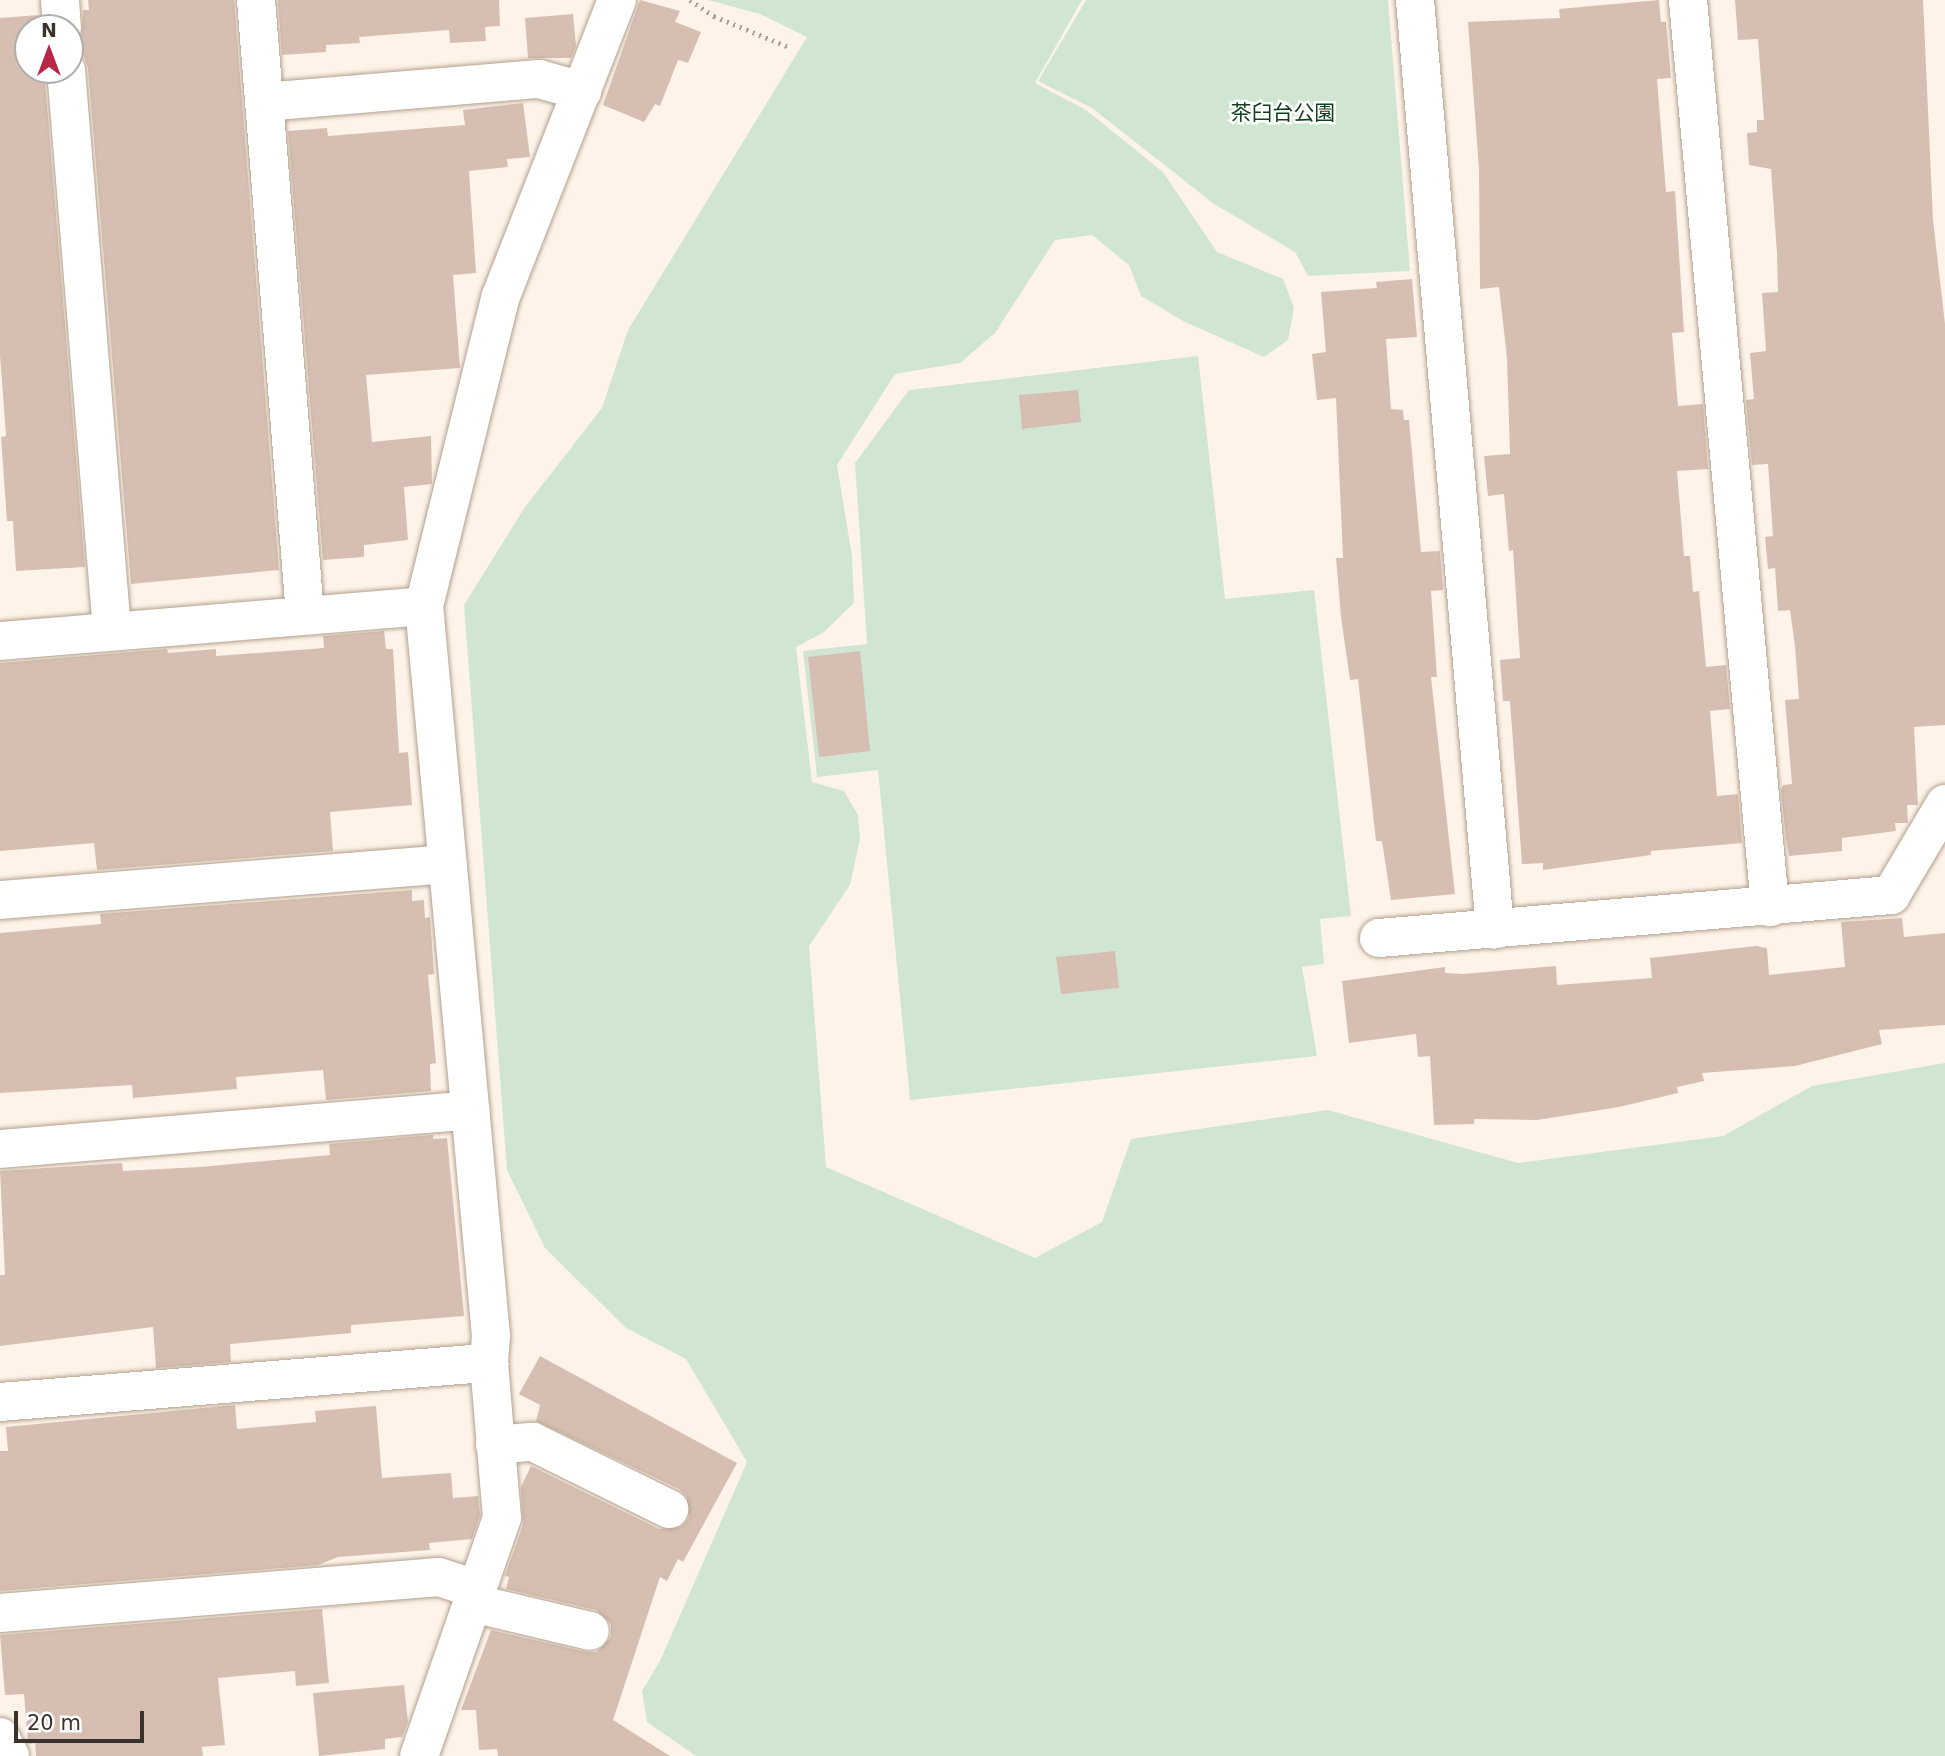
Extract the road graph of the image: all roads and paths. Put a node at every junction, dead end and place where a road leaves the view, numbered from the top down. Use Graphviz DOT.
graph roads {
  1 [pos="256,0"];
  2 [pos="617,0"];
  3 [pos="690,0"];
  4 [pos="1415,0"];
  5 [pos="1688,0"];
  6 [pos="789,47"];
  7 [pos="67,84"];
  8 [pos="582,91"];
  9 [pos="264,102"];
  10 [pos="424,606"];
  11 [pos="305,615"];
  12 [pos="112,631"];
  13 [pos="0,640"];
  14 [pos="1945,804"];
  15 [pos="448,864"];
  16 [pos="0,900"];
  17 [pos="1770,907"];
  18 [pos="1495,930"];
  19 [pos="1379,938"];
  20 [pos="470,1110"];
  21 [pos="0,1149"];
  22 [pos="489,1363"];
  23 [pos="0,1402"];
  24 [pos="495,1445"];
  25 [pos="669,1509"];
  26 [pos="475,1596"];
  27 [pos="0,1613"];
  28 [pos="590,1631"];
  29 [pos="0,1737"];
  30 [pos="10,1756"];
  31 [pos="419,1756"];
  1 -- 9 [label="street"];
  2 -- 8 [label="street"];
  3 -- 6 [label="path"];
  4 -- 18 [label="street"];
  5 -- 17 [label="street"];
  7 -- 12 [label="street"];
  8 -- 9 [label="street"];
  8 -- 10 [label="street"];
  9 -- 11 [label="street"];
  10 -- 11 [label="street"];
  10 -- 15 [label="street"];
  11 -- 12 [label="street"];
  12 -- 13 [label="street"];
  14 -- 17 [label="street"];
  15 -- 16 [label="street"];
  15 -- 20 [label="street"];
  17 -- 18 [label="street"];
  18 -- 19 [label="street"];
  20 -- 21 [label="street"];
  20 -- 22 [label="street"];
  22 -- 23 [label="street"];
  22 -- 24 [label="street"];
  24 -- 25 [label="street"];
  24 -- 26 [label="street"];
  26 -- 27 [label="street"];
  26 -- 28 [label="street"];
  26 -- 31 [label="street"];
  29 -- 30 [label="street"];
}
